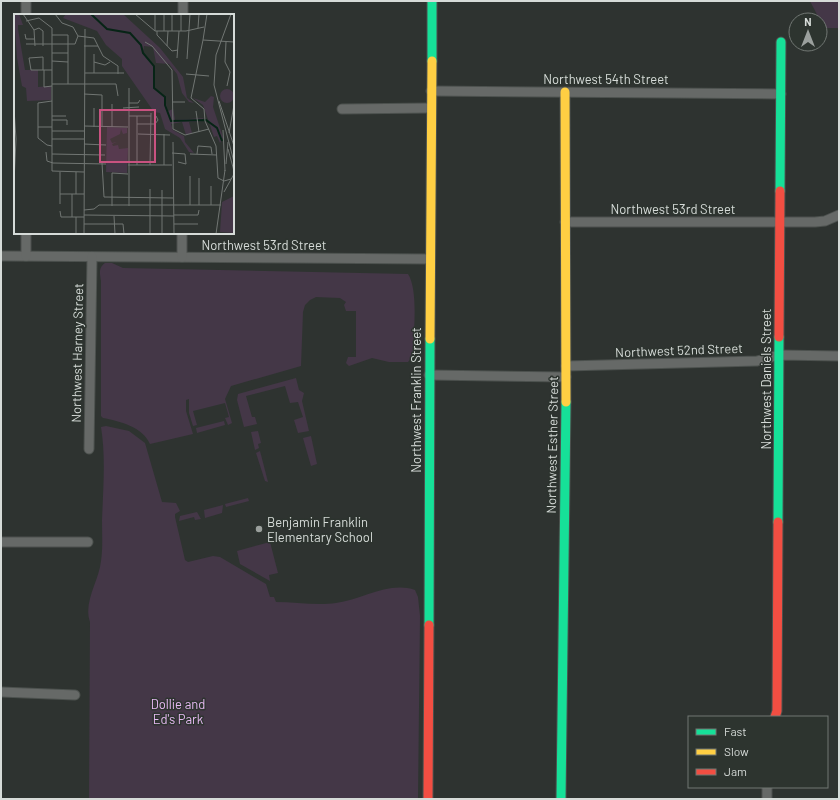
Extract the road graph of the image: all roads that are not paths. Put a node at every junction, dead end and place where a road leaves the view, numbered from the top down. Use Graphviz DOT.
graph roads {
  1 [pos="26,1"];
  2 [pos="183,1"];
  3 [pos="432,1"];
  4 [pos="26,14"];
  5 [pos="183,14"];
  6 [pos="781,42"];
  7 [pos="431,91"];
  8 [pos="565,92"];
  9 [pos="781,94"];
  10 [pos="431,108"];
  11 [pos="342,109"];
  12 [pos="839,215"];
  13 [pos="565,222"];
  14 [pos="780,222"];
  15 [pos="26,234"];
  16 [pos="182,234"];
  17 [pos="1,256"];
  18 [pos="26,256"];
  19 [pos="92,257"];
  20 [pos="182,257"];
  21 [pos="430,259"];
  22 [pos="779,355"];
  23 [pos="839,356"];
  24 [pos="566,366"];
  25 [pos="429,375"];
  26 [pos="566,377"];
  27 [pos="89,449"];
  28 [pos="1,542"];
  29 [pos="88,542"];
  30 [pos="1,692"];
  31 [pos="75,695"];
  32 [pos="775,716"];
  33 [pos="767,788"];
  34 [pos="428,799"];
  35 [pos="561,799"];
  36 [pos="767,799"];
  1 -- 4 [label="street"];
  2 -- 5 [label="street"];
  3 -- 7 [label="street, Northwest Franklin Street"];
  6 -- 9 [label="street, Northwest Daniels Street"];
  7 -- 8 [label="street, Northwest 54th Street"];
  7 -- 10 [label="street, Northwest Franklin Street"];
  8 -- 9 [label="street, Northwest 54th Street"];
  8 -- 13 [label="street, Northwest Esther Street"];
  9 -- 14 [label="street, Northwest Daniels Street"];
  10 -- 11 [label="street"];
  10 -- 21 [label="street, Northwest Franklin Street"];
  12 -- 14 [label="street, Northwest 53rd Street"];
  13 -- 14 [label="street, Northwest 53rd Street"];
  13 -- 24 [label="street, Northwest Esther Street"];
  14 -- 22 [label="street, Northwest Daniels Street"];
  15 -- 18 [label="street"];
  16 -- 20 [label="street"];
  17 -- 18 [label="street, Northwest 53rd Street"];
  18 -- 19 [label="street, Northwest 53rd Street"];
  19 -- 20 [label="street, Northwest 53rd Street"];
  19 -- 27 [label="street, Northwest Harney Street"];
  20 -- 21 [label="street, Northwest 53rd Street"];
  21 -- 25 [label="street, Northwest Franklin Street"];
  22 -- 23 [label="street, Northwest 52nd Street"];
  22 -- 24 [label="street, Northwest 52nd Street"];
  22 -- 32 [label="street, Northwest Daniels Street"];
  24 -- 26 [label="street, Northwest Esther Street"];
  25 -- 26 [label="street"];
  25 -- 34 [label="street, Northwest Franklin Street"];
  26 -- 35 [label="street, Northwest Esther Street"];
  28 -- 29 [label="street"];
  30 -- 31 [label="street"];
  33 -- 36 [label="street"];
}
